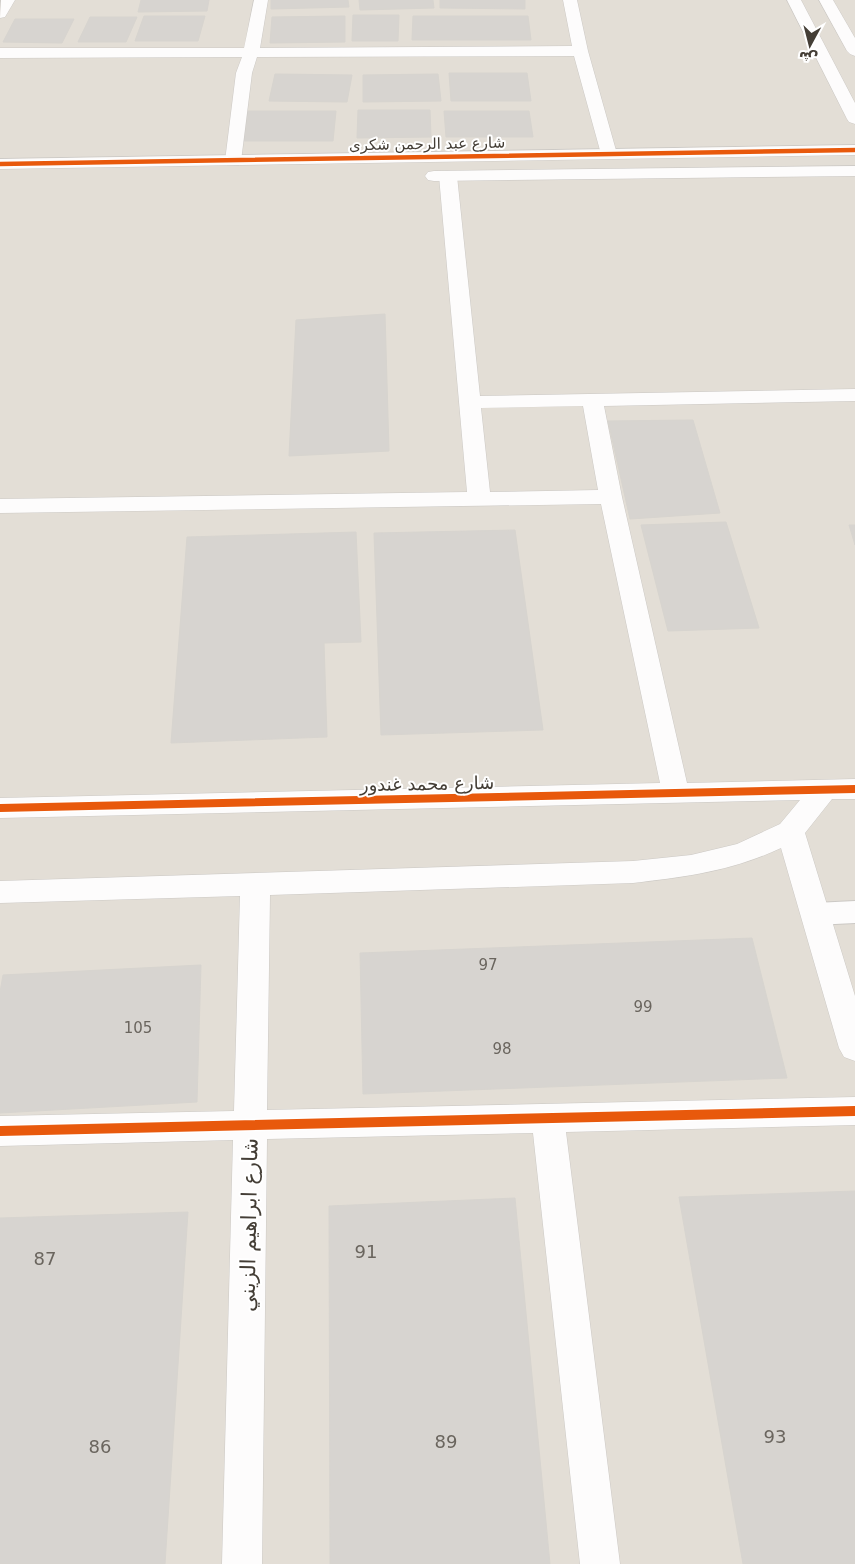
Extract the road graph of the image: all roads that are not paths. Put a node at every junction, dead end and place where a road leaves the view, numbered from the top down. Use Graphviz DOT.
graph roads {
  1 [pos="8,0"];
  2 [pos="261,0"];
  3 [pos="570,0"];
  4 [pos="794,0"];
  5 [pos="826,0"];
  6 [pos="0,14"];
  7 [pos="580,51"];
  8 [pos="855,51"];
  9 [pos="0,53"];
  10 [pos="251,53"];
  11 [pos="855,119"];
  12 [pos="855,150"];
  13 [pos="609,154"];
  14 [pos="233,161"];
  15 [pos="0,164"];
  16 [pos="855,171"];
  17 [pos="418,176"];
  18 [pos="448,176"];
  19 [pos="855,396"];
  20 [pos="592,400"];
  21 [pos="470,402"];
  22 [pos="611,497"];
  23 [pos="479,499"];
  24 [pos="0,506"];
  25 [pos="855,789"];
  26 [pos="824,790"];
  27 [pos="676,794"];
  28 [pos="0,808"];
  29 [pos="790,831"];
  30 [pos="255,885"];
  31 [pos="0,892"];
  32 [pos="855,912"];
  33 [pos="815,914"];
  34 [pos="855,1048"];
  35 [pos="855,1110"];
  36 [pos="548,1118"];
  37 [pos="251,1125"];
  38 [pos="0,1131"];
  39 [pos="242,1564"];
  40 [pos="600,1564"];
  1 -- 6 [label="street"];
  2 -- 10 [label="street"];
  3 -- 7 [label="street"];
  4 -- 11 [label="street"];
  5 -- 8 [label="street"];
  7 -- 10 [label="street"];
  7 -- 13 [label="street"];
  9 -- 10 [label="street"];
  10 -- 14 [label="street"];
  12 -- 13 [label="street, شارع عبد الرحمن شكرى"];
  13 -- 14 [label="street, شارع عبد الرحمن شكرى"];
  14 -- 15 [label="street, شارع عبد الرحمن شكرى"];
  16 -- 18 [label="street, شارع عبد الرحمن شكرى"];
  17 -- 18 [label="street, شارع عبد الرحمن شكرى"];
  18 -- 21 [label="street"];
  19 -- 20 [label="street"];
  20 -- 21 [label="street"];
  20 -- 22 [label="street"];
  21 -- 23 [label="street"];
  22 -- 23 [label="street"];
  22 -- 27 [label="street"];
  23 -- 24 [label="street"];
  25 -- 26 [label="street, شارع محمد غندور"];
  26 -- 27 [label="street, شارع محمد غندور"];
  26 -- 29 [label="street"];
  27 -- 28 [label="street, شارع محمد غندور"];
  29 -- 30 [label="street"];
  29 -- 33 [label="street"];
  30 -- 31 [label="street"];
  30 -- 37 [label="street, شارع ابراهيم الزيني"];
  32 -- 33 [label="lane"];
  33 -- 34 [label="street"];
  35 -- 36 [label="street"];
  36 -- 37 [label="street"];
  36 -- 40 [label="street"];
  37 -- 38 [label="street"];
  37 -- 39 [label="street, شارع ابراهيم الزيني"];
}
